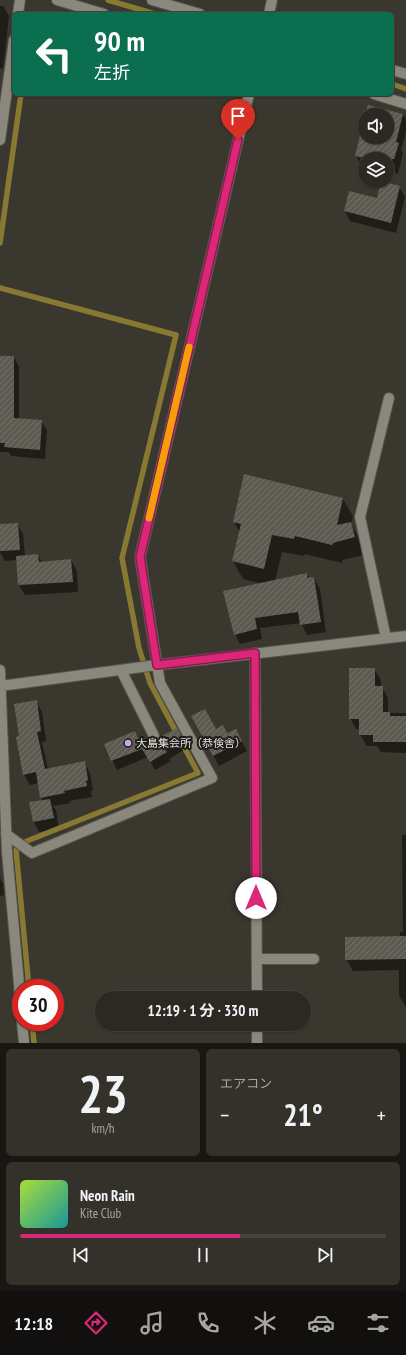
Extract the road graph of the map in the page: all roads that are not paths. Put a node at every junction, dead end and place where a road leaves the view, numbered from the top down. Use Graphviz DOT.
graph roads {
  1 [pos="20,0"];
  2 [pos="57,0"];
  3 [pos="152,0"];
  4 [pos="272,0"];
  5 [pos="18,12"];
  6 [pos="97,12"];
  7 [pos="193,12"];
  8 [pos="269,12"];
  9 [pos="12,54"];
  10 [pos="394,71"];
  11 [pos="406,74"];
  12 [pos="249,96"];
  13 [pos="380,96"];
  14 [pos="406,104"];
  15 [pos="0,140"];
  16 [pos="389,398"];
  17 [pos="406,636"];
  18 [pos="386,638"];
  19 [pos="255,653"];
  20 [pos="157,665"];
  21 [pos="0,670"];
  22 [pos="121,670"];
  23 [pos="1,686"];
  24 [pos="154,736"];
  25 [pos="6,834"];
  26 [pos="257,959"];
  27 [pos="314,959"];
  28 [pos="19,979"];
  29 [pos="257,991"];
  30 [pos="23,1031"];
  31 [pos="257,1031"];
  32 [pos="24,1043"];
  33 [pos="257,1043"];
  1 -- 5 [label="street"];
  2 -- 6 [label="street"];
  3 -- 7 [label="street"];
  4 -- 8 [label="street"];
  9 -- 15 [label="street"];
  10 -- 11 [label="street"];
  12 -- 20 [label="street"];
  13 -- 14 [label="street"];
  16 -- 18 [label="street"];
  17 -- 18 [label="street"];
  18 -- 19 [label="street"];
  19 -- 20 [label="street"];
  19 -- 26 [label="street"];
  20 -- 22 [label="street"];
  20 -- 25 [label="street"];
  21 -- 23 [label="street"];
  22 -- 23 [label="street"];
  22 -- 24 [label="street"];
  23 -- 25 [label="street"];
  25 -- 28 [label="street"];
  26 -- 27 [label="street"];
  26 -- 29 [label="street"];
  30 -- 32 [label="street"];
  31 -- 33 [label="street"];
}
